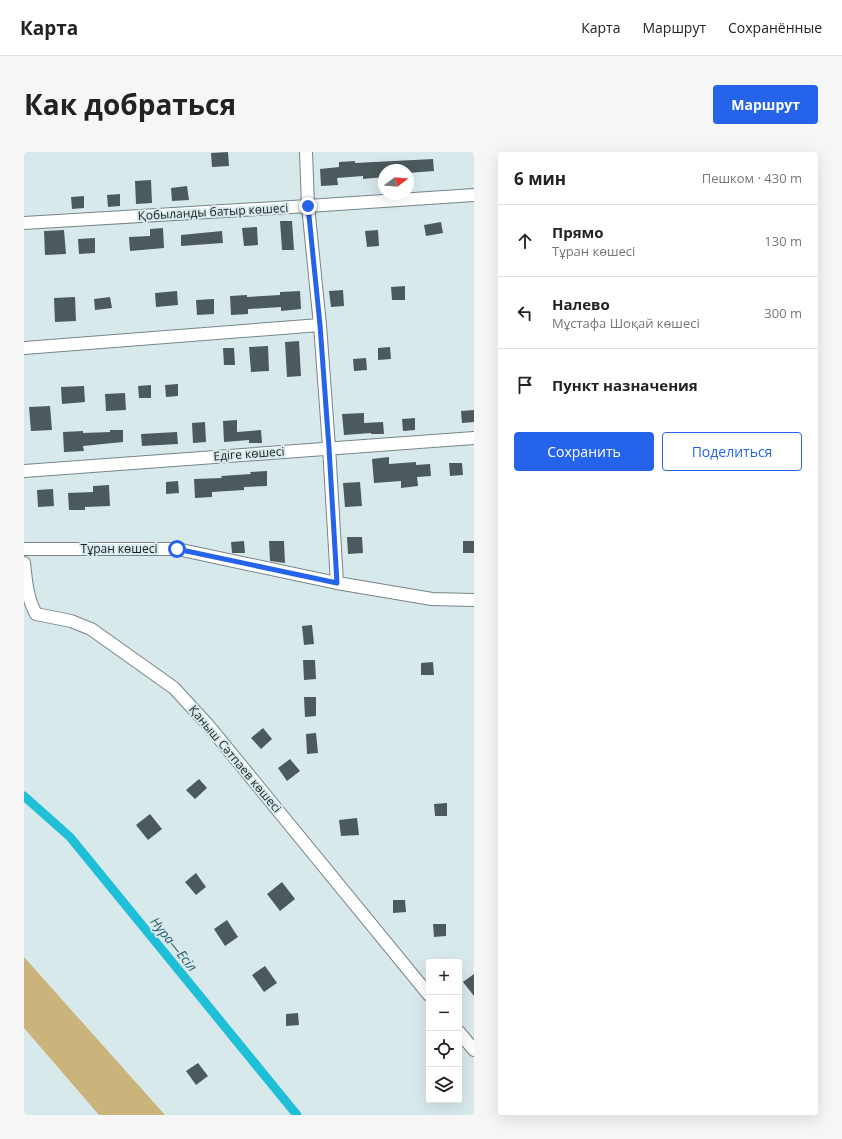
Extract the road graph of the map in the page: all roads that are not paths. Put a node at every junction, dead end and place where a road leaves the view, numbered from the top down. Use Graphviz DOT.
graph roads {
  1 [pos="306,152"];
  2 [pos="474,195"];
  3 [pos="308,206"];
  4 [pos="24,223"];
  5 [pos="320,325"];
  6 [pos="24,348"];
  7 [pos="474,438"];
  8 [pos="329,448"];
  9 [pos="24,471"];
  10 [pos="24,549"];
  11 [pos="24,563"];
  12 [pos="337,583"];
  13 [pos="474,600"];
  14 [pos="428,995"];
  15 [pos="462,1036"];
  16 [pos="474,1050"];
  1 -- 3 [label="street"];
  2 -- 3 [label="street, Қобыланды батыр көшесі"];
  3 -- 4 [label="street, Қобыланды батыр көшесі"];
  3 -- 5 [label="street"];
  5 -- 6 [label="street"];
  5 -- 8 [label="street"];
  7 -- 8 [label="street, Едіге көшесі"];
  8 -- 9 [label="street, Едіге көшесі"];
  8 -- 12 [label="street"];
  10 -- 12 [label="street, Тұран көшесі"];
  11 -- 14 [label="street, Қаныш Сәтпаев көшесі"];
  12 -- 13 [label="street, Тұран көшесі"];
  15 -- 16 [label="street"];
}
